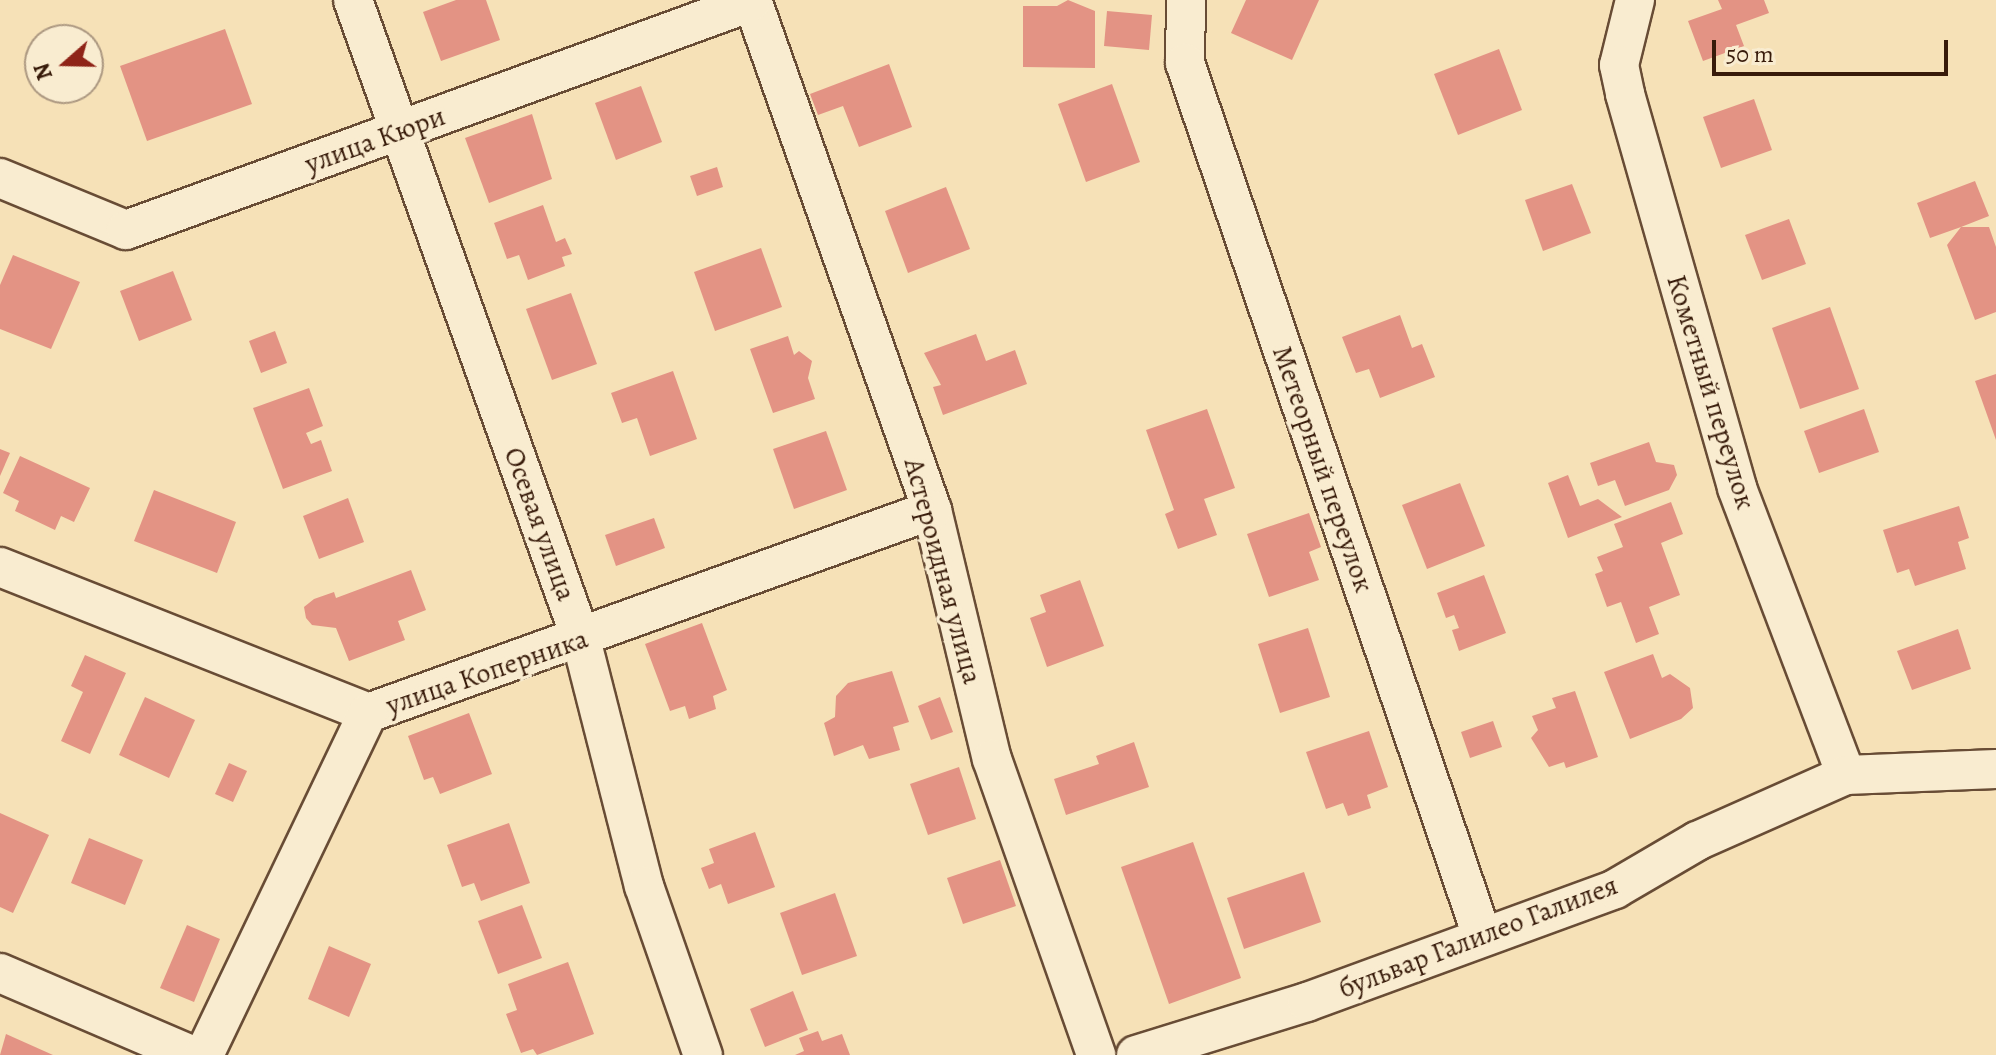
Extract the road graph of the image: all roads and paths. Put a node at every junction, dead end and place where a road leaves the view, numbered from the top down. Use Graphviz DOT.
graph roads {
  1 [pos="353,0"];
  2 [pos="1186,0"];
  3 [pos="1635,0"];
  4 [pos="752,1"];
  5 [pos="400,130"];
  6 [pos="0,178"];
  7 [pos="932,510"];
  8 [pos="0,567"];
  9 [pos="581,639"];
  10 [pos="368,713"];
  11 [pos="1996,769"];
  12 [pos="1846,775"];
  13 [pos="1482,936"];
  14 [pos="0,973"];
  15 [pos="191,1055"];
  16 [pos="204,1055"];
  17 [pos="703,1055"];
  18 [pos="1096,1055"];
  19 [pos="1136,1055"];
  1 -- 5 [label="street, Осевая улица"];
  2 -- 13 [label="street, Метеорный переулок"];
  3 -- 12 [label="street, Кометный переулок"];
  4 -- 5 [label="street, улица Кюри"];
  4 -- 7 [label="street, Астероидная улица"];
  5 -- 6 [label="street, улица Кюри"];
  5 -- 9 [label="street, Осевая улица"];
  7 -- 9 [label="street, улица Коперника"];
  7 -- 18 [label="street, Астероидная улица"];
  8 -- 10 [label="street, улица Коперника"];
  9 -- 10 [label="street, улица Коперника"];
  9 -- 17 [label="street, Осевая улица"];
  10 -- 16 [label="street"];
  11 -- 12 [label="street, бульвар Галилео Галилея"];
  12 -- 13 [label="street, бульвар Галилео Галилея"];
  13 -- 19 [label="street, бульвар Галилео Галилея"];
  14 -- 15 [label="street"];
}
